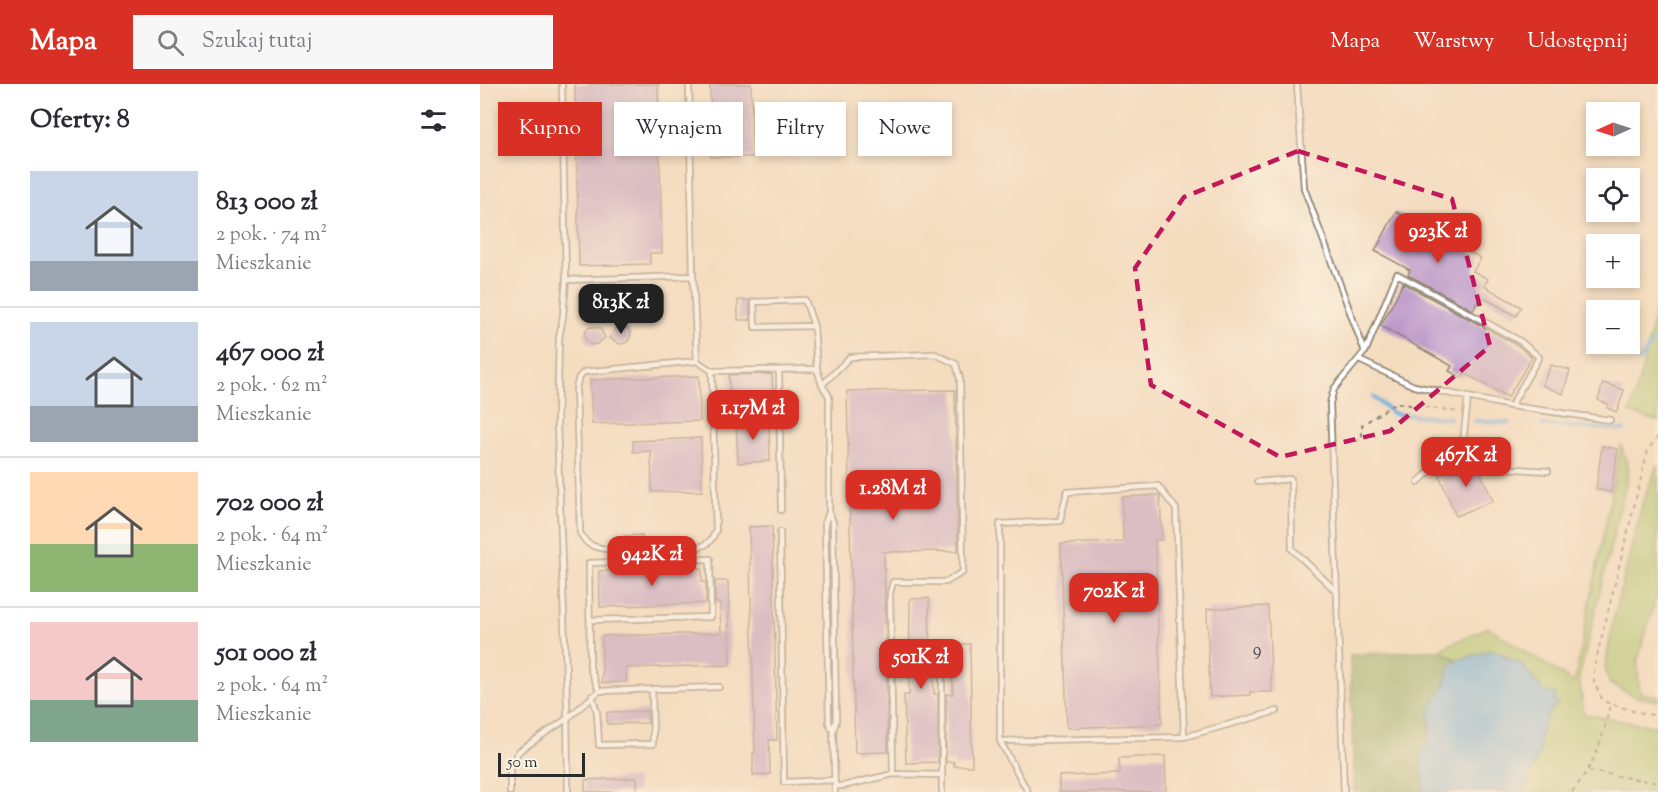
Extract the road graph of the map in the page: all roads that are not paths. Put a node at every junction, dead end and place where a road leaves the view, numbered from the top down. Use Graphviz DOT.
graph roads {
  1 [pos="562,84"];
  2 [pos="689,84"];
  3 [pos="1297,84"];
  4 [pos="693,276"];
  5 [pos="566,280"];
  6 [pos="813,326"];
  7 [pos="1365,352"];
  8 [pos="1359,360"];
  9 [pos="697,361"];
  10 [pos="817,369"];
  11 [pos="779,370"];
  12 [pos="712,371"];
  13 [pos="822,385"];
  14 [pos="1468,398"];
  15 [pos="1511,406"];
  16 [pos="1610,420"];
  17 [pos="1463,442"];
  18 [pos="1548,471"];
  19 [pos="1257,482"];
  20 [pos="1418,482"];
  21 [pos="781,510"];
  22 [pos="780,532"];
  23 [pos="1337,592"];
  24 [pos="590,620"];
  25 [pos="942,646"];
  26 [pos="719,687"];
  27 [pos="652,689"];
  28 [pos="599,691"];
  29 [pos="592,696"];
  30 [pos="1277,711"];
  31 [pos="568,718"];
  32 [pos="1184,737"];
  33 [pos="1000,741"];
  34 [pos="893,774"];
  35 [pos="942,775"];
  36 [pos="835,786"];
  37 [pos="510,792"];
  38 [pos="568,792"];
  39 [pos="942,792"];
  40 [pos="1028,792"];
  41 [pos="1344,792"];
  1 -- 5 [label="lane"];
  2 -- 4 [label="lane"];
  3 -- 7 [label="lane"];
  4 -- 5 [label="lane"];
  4 -- 9 [label="lane"];
  5 -- 31 [label="lane"];
  6 -- 6 [label="lane"];
  6 -- 10 [label="lane"];
  7 -- 8 [label="lane"];
  7 -- 15 [label="lane"];
  8 -- 14 [label="lane"];
  8 -- 23 [label="lane"];
  9 -- 12 [label="lane"];
  9 -- 12 [label="lane"];
  10 -- 11 [label="lane"];
  10 -- 13 [label="lane"];
  11 -- 12 [label="lane"];
  11 -- 21 [label="lane"];
  13 -- 34 [label="lane"];
  13 -- 36 [label="lane"];
  14 -- 15 [label="lane"];
  14 -- 17 [label="lane"];
  15 -- 16 [label="lane"];
  17 -- 18 [label="lane"];
  17 -- 20 [label="lane"];
  19 -- 23 [label="lane"];
  22 -- 36 [label="lane"];
  23 -- 41 [label="lane"];
  24 -- 24 [label="lane"];
  24 -- 28 [label="lane"];
  25 -- 35 [label="lane"];
  26 -- 27 [label="lane"];
  27 -- 28 [label="lane"];
  27 -- 29 [label="lane"];
  28 -- 29 [label="lane"];
  29 -- 31 [label="lane"];
  30 -- 32 [label="lane"];
  31 -- 37 [label="lane"];
  31 -- 38 [label="lane"];
  32 -- 33 [label="lane"];
  32 -- 33 [label="lane"];
  33 -- 40 [label="lane"];
  34 -- 35 [label="lane"];
  34 -- 36 [label="lane"];
  35 -- 39 [label="lane"];
}
